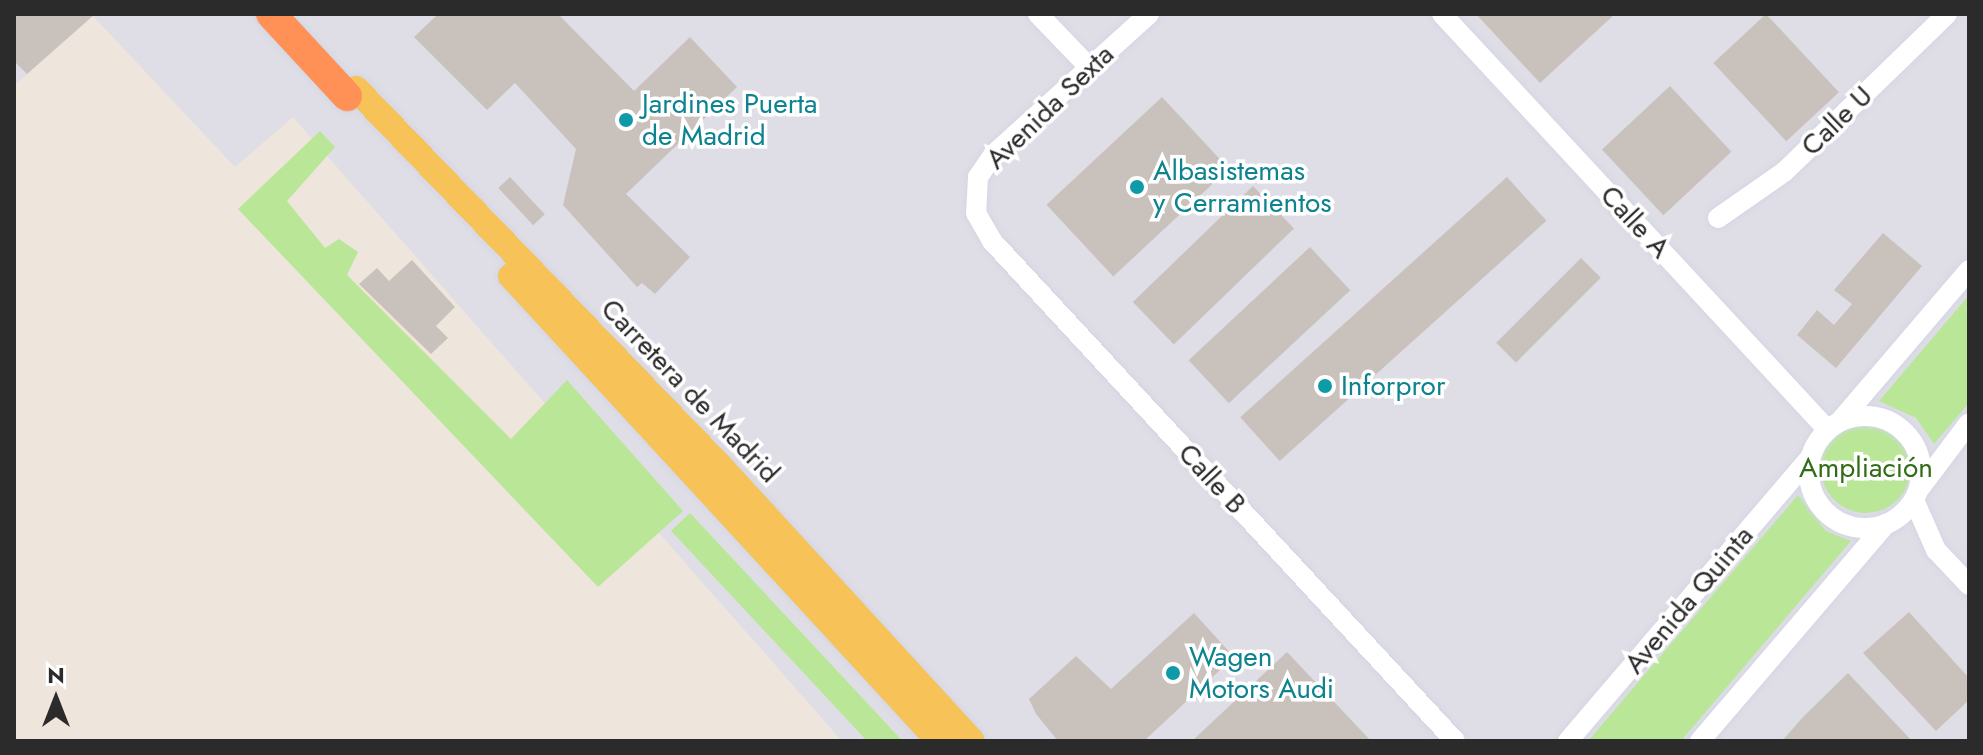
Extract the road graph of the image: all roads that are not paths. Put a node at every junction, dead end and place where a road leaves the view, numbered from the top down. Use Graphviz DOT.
graph roads {
  1 [pos="271,14"];
  2 [pos="285,14"];
  3 [pos="1038,14"];
  4 [pos="1149,14"];
  5 [pos="1442,14"];
  6 [pos="1947,14"];
  7 [pos="1089,67"];
  8 [pos="352,93"];
  9 [pos="976,213"];
  10 [pos="1718,218"];
  11 [pos="1969,270"];
  12 [pos="1969,423"];
  13 [pos="1834,425"];
  14 [pos="1810,458"];
  15 [pos="1916,496"];
  16 [pos="1886,524"];
  17 [pos="1969,585"];
  18 [pos="939,741"];
  19 [pos="972,741"];
  20 [pos="1455,741"];
  21 [pos="1568,741"];
  22 [pos="1700,741"];
  1 -- 8 [label="highway"];
  2 -- 8 [label="highway"];
  3 -- 7 [label="street"];
  4 -- 7 [label="street, Avenida Sexta"];
  5 -- 13 [label="street, Calle A"];
  6 -- 10 [label="street, Calle U"];
  7 -- 9 [label="street, Avenida Sexta"];
  8 -- 18 [label="main road, Carretera de Madrid"];
  8 -- 19 [label="main road, Carretera de Madrid"];
  9 -- 20 [label="street, Calle B"];
  11 -- 13 [label="street"];
  12 -- 15 [label="street"];
  13 -- 14 [label="street"];
  13 -- 15 [label="street"];
  14 -- 16 [label="street"];
  14 -- 21 [label="street, Avenida Quinta"];
  15 -- 16 [label="street"];
  15 -- 17 [label="street"];
  16 -- 22 [label="street"];
}
